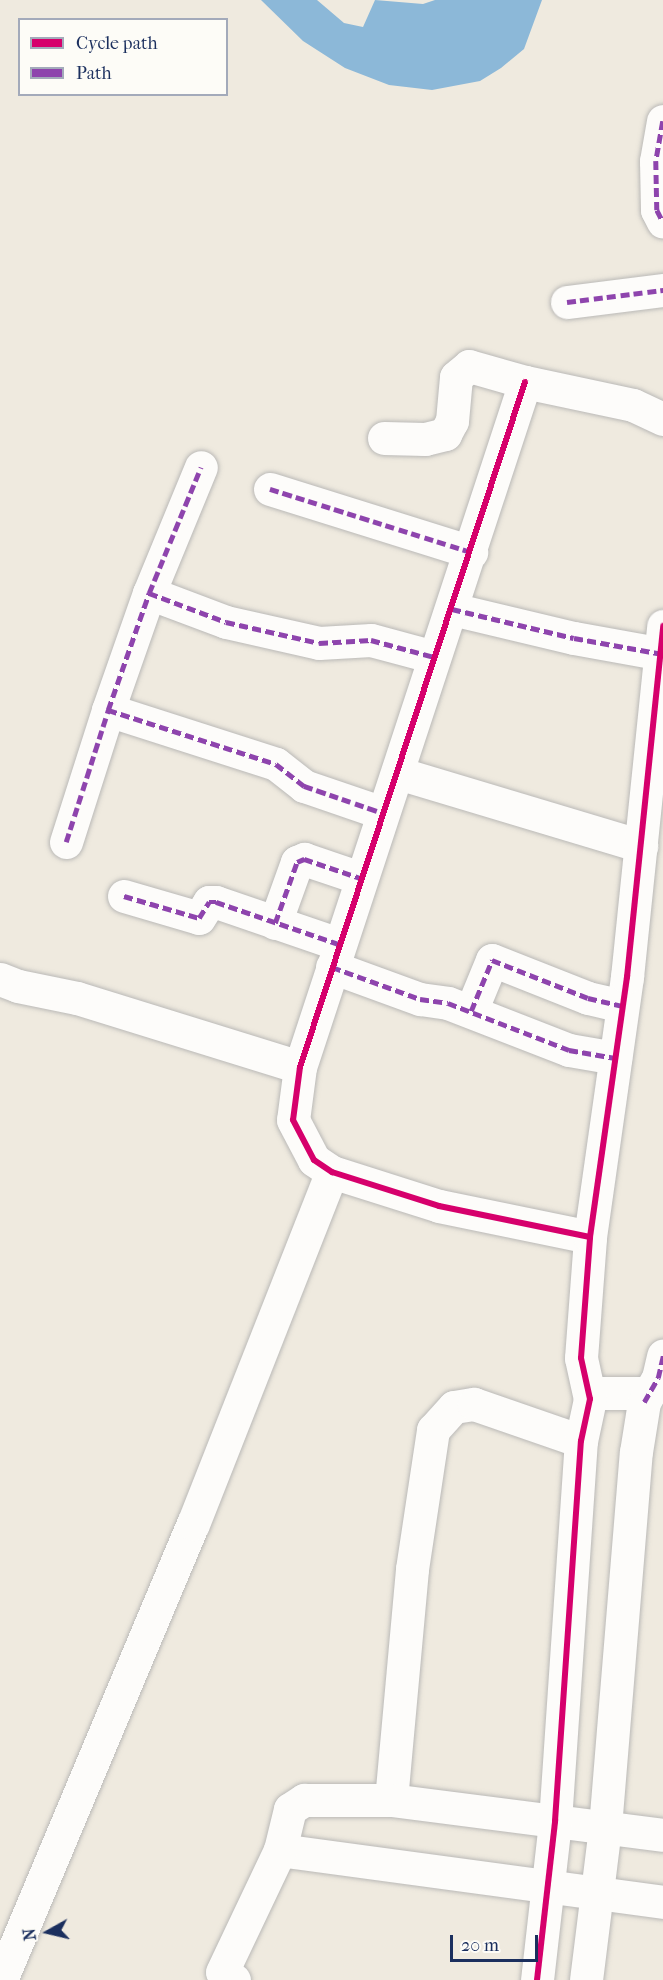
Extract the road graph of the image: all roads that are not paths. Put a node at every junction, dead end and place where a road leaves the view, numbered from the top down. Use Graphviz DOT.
graph roads {
  1 [pos="663,121"];
  2 [pos="663,222"];
  3 [pos="663,290"];
  4 [pos="567,302"];
  5 [pos="525,382"];
  6 [pos="663,418"];
  7 [pos="384,438"];
  8 [pos="201,467"];
  9 [pos="270,489"];
  10 [pos="471,552"];
  11 [pos="149,593"];
  12 [pos="452,609"];
  13 [pos="662,644"];
  14 [pos="434,657"];
  15 [pos="108,710"];
  16 [pos="657,728"];
  17 [pos="398,773"];
  18 [pos="383,813"];
  19 [pos="66,842"];
  20 [pos="641,846"];
  21 [pos="360,879"];
  22 [pos="124,896"];
  23 [pos="275,923"];
  24 [pos="336,956"];
  25 [pos="0,979"];
  26 [pos="622,1006"];
  27 [pos="471,1011"];
  28 [pos="615,1058"];
  29 [pos="300,1067"];
  30 [pos="332,1172"];
  31 [pos="590,1237"];
  32 [pos="663,1356"];
  33 [pos="590,1399"];
  34 [pos="644,1402"];
  35 [pos="581,1440"];
  36 [pos="391,1800"];
  37 [pos="555,1821"];
  38 [pos="605,1827"];
  39 [pos="663,1835"];
  40 [pos="280,1850"];
  41 [pos="548,1884"];
  42 [pos="597,1891"];
  43 [pos="663,1902"];
  44 [pos="225,1977"];
  45 [pos="1,1980"];
  46 [pos="537,1980"];
  47 [pos="586,1980"];
  1 -- 2 [label="street"];
  3 -- 4 [label="street"];
  5 -- 6 [label="street"];
  5 -- 7 [label="street"];
  5 -- 10 [label="street"];
  8 -- 11 [label="street"];
  9 -- 10 [label="street"];
  10 -- 12 [label="street"];
  11 -- 14 [label="street"];
  11 -- 15 [label="street"];
  12 -- 13 [label="street"];
  12 -- 14 [label="street"];
  13 -- 16 [label="street"];
  14 -- 17 [label="street"];
  15 -- 18 [label="street"];
  15 -- 19 [label="street"];
  16 -- 20 [label="street"];
  17 -- 18 [label="street"];
  17 -- 20 [label="street"];
  18 -- 21 [label="street"];
  20 -- 26 [label="street"];
  21 -- 23 [label="street"];
  21 -- 24 [label="street"];
  22 -- 23 [label="street"];
  23 -- 24 [label="street"];
  24 -- 27 [label="street"];
  24 -- 29 [label="street"];
  25 -- 29 [label="street"];
  26 -- 27 [label="street"];
  26 -- 28 [label="street"];
  27 -- 28 [label="street"];
  28 -- 31 [label="street"];
  29 -- 30 [label="street"];
  30 -- 31 [label="street"];
  30 -- 45 [label="street"];
  31 -- 33 [label="street"];
  32 -- 34 [label="street"];
  33 -- 34 [label="street"];
  33 -- 35 [label="street"];
  34 -- 38 [label="street"];
  35 -- 36 [label="street"];
  35 -- 37 [label="street"];
  36 -- 37 [label="street"];
  36 -- 40 [label="street"];
  37 -- 38 [label="street"];
  37 -- 41 [label="street"];
  38 -- 39 [label="street"];
  38 -- 42 [label="street"];
  40 -- 41 [label="street"];
  40 -- 44 [label="street"];
  41 -- 42 [label="street"];
  41 -- 46 [label="street"];
  42 -- 43 [label="street"];
  42 -- 47 [label="street"];
}
